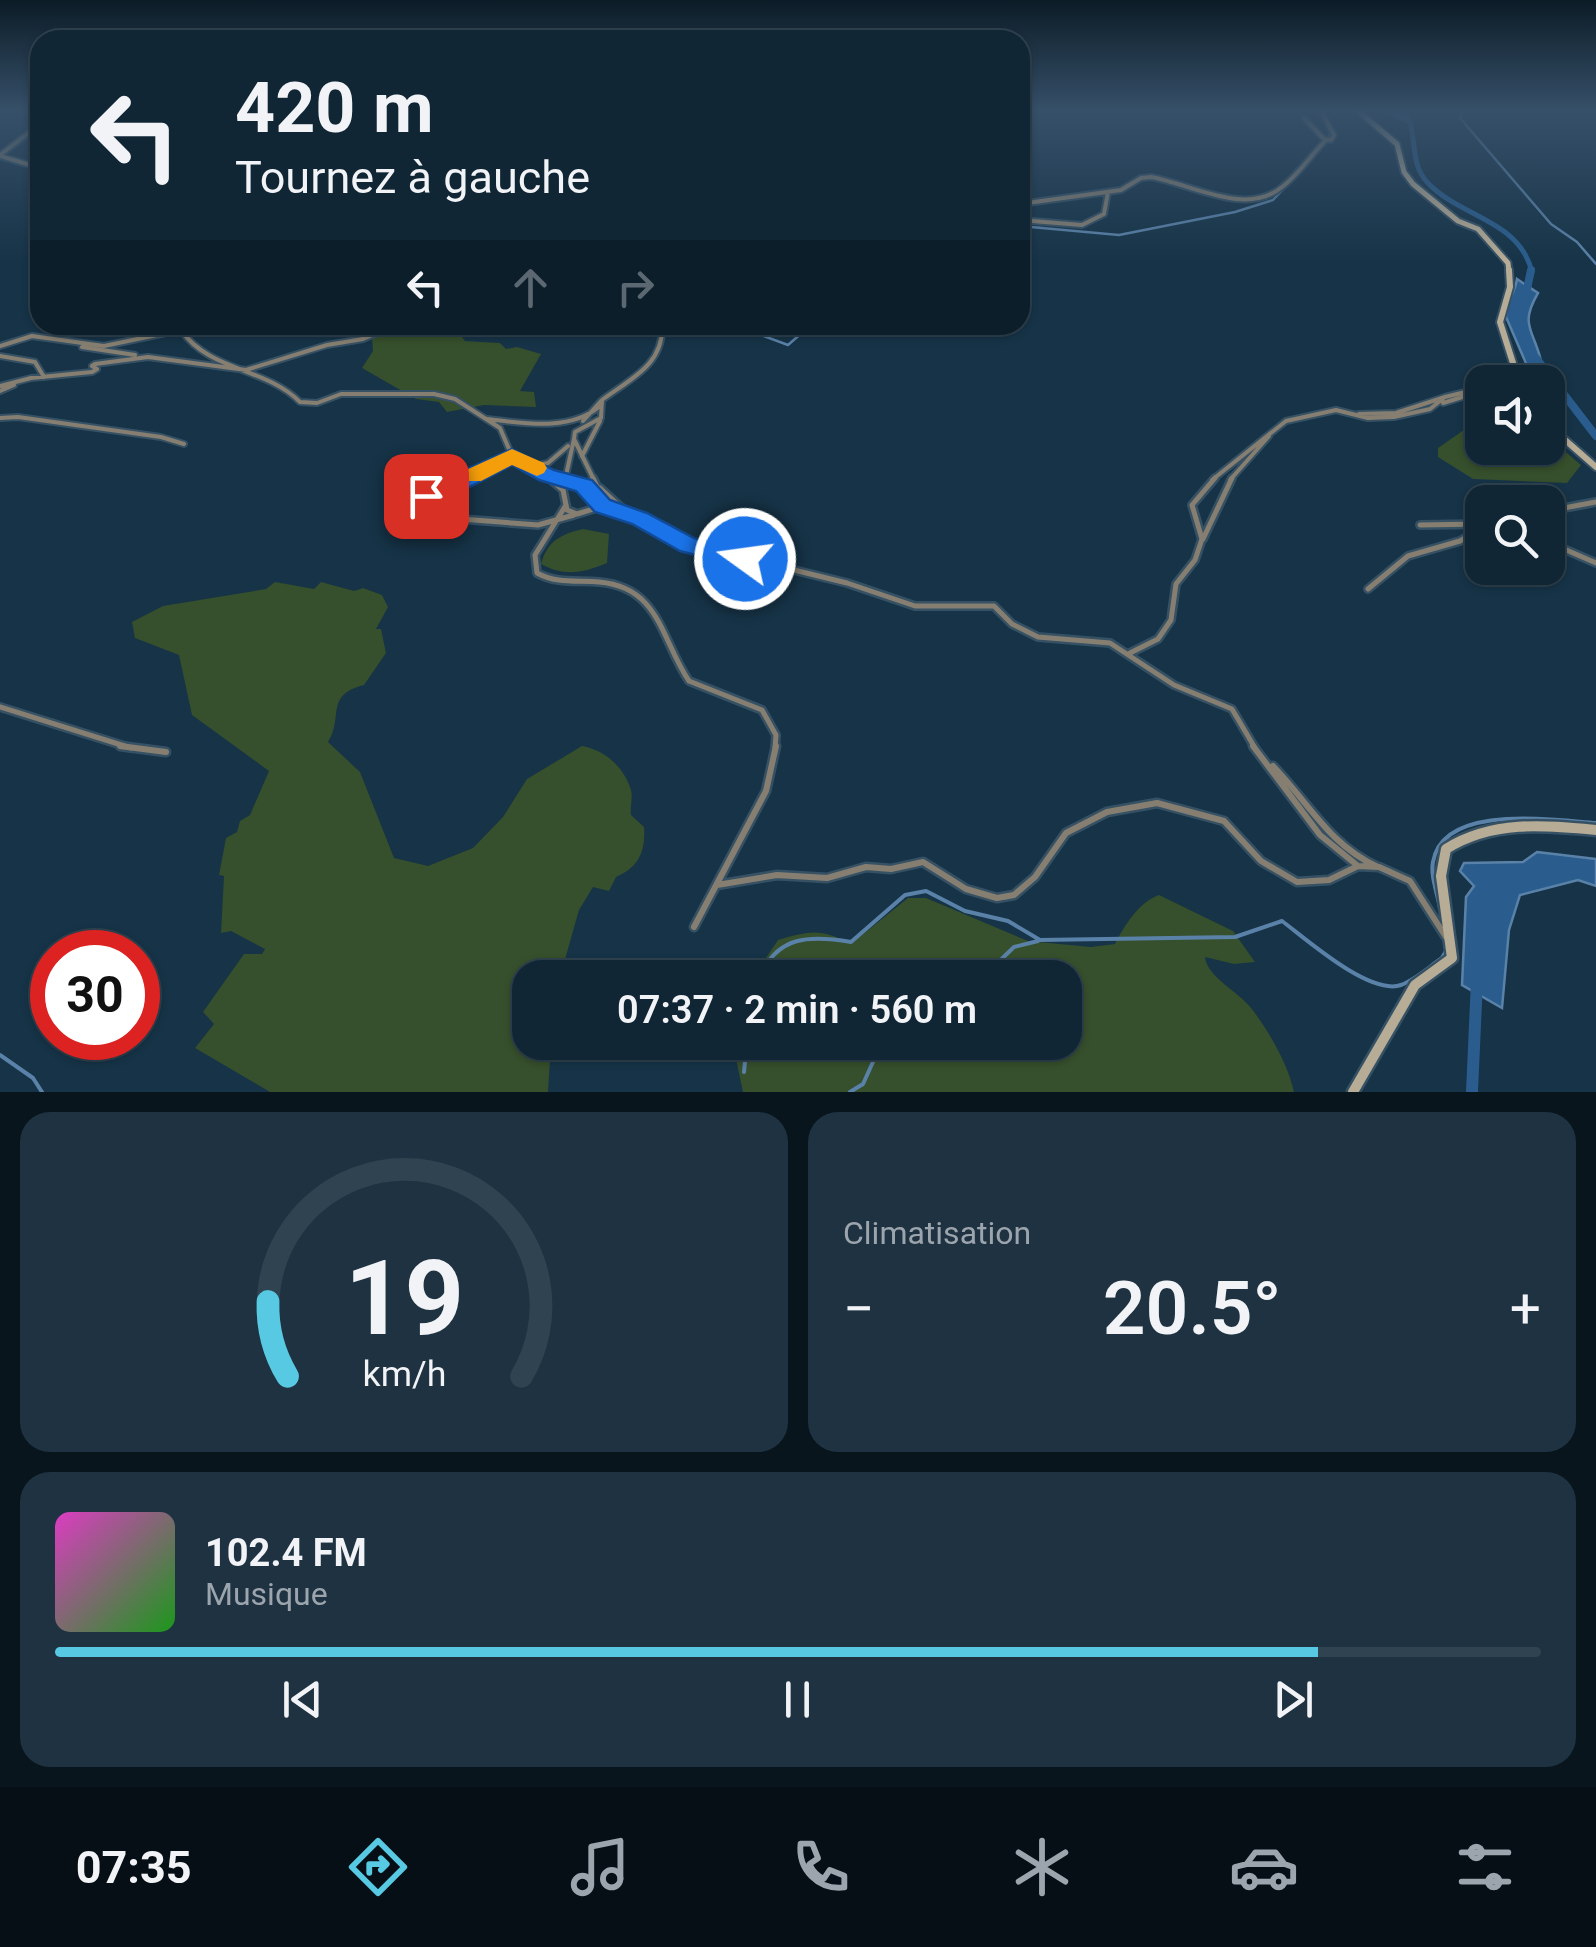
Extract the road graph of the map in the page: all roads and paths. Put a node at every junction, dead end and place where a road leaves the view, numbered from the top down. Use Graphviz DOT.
graph roads {
  1 [pos="1309,160"];
  2 [pos="1401,160"];
  3 [pos="1108,192"];
  4 [pos="1030,203"];
  5 [pos="1030,221"];
  6 [pos="153,335"];
  7 [pos="184,335"];
  8 [pos="372,335"];
  9 [pos="661,335"];
  10 [pos="75,344"];
  11 [pos="0,346"];
  12 [pos="0,356"];
  13 [pos="148,357"];
  14 [pos="1511,365"];
  15 [pos="246,370"];
  16 [pos="44,377"];
  17 [pos="0,389"];
  18 [pos="1465,394"];
  19 [pos="601,403"];
  20 [pos="0,418"];
  21 [pos="486,418"];
  22 [pos="601,418"];
  23 [pos="583,420"];
  24 [pos="578,429"];
  25 [pos="1268,436"];
  26 [pos="1565,440"];
  27 [pos="572,442"];
  28 [pos="184,444"];
  29 [pos="512,456"];
  30 [pos="582,459"];
  31 [pos="534,466"];
  32 [pos="1596,467"];
  33 [pos="547,475"];
  34 [pos="563,479"];
  35 [pos="598,486"];
  36 [pos="563,490"];
  37 [pos="1596,502"];
  38 [pos="566,505"];
  39 [pos="604,506"];
  40 [pos="1565,508"];
  41 [pos="575,513"];
  42 [pos="626,514"];
  43 [pos="467,517"];
  44 [pos="1465,522"];
  45 [pos="552,523"];
  46 [pos="1420,525"];
  47 [pos="423,530"];
  48 [pos="1465,538"];
  49 [pos="1201,541"];
  50 [pos="1565,549"];
  51 [pos="1596,562"];
  52 [pos="1368,589"];
  53 [pos="1130,653"];
  54 [pos="0,708"];
  55 [pos="166,752"];
  56 [pos="1263,758"];
  57 [pos="1596,830"];
  58 [pos="1358,866"];
  59 [pos="1379,867"];
  60 [pos="716,885"];
  61 [pos="694,928"];
  62 [pos="1452,942"];
  63 [pos="1354,1092"];
  1 -- 3 [label="street"];
  2 -- 14 [label="street"];
  3 -- 4 [label="street"];
  3 -- 5 [label="street"];
  6 -- 10 [label="street"];
  7 -- 15 [label="street"];
  8 -- 15 [label="street"];
  9 -- 19 [label="street"];
  10 -- 11 [label="street"];
  10 -- 13 [label="street"];
  12 -- 16 [label="street"];
  13 -- 15 [label="street"];
  13 -- 16 [label="street"];
  15 -- 21 [label="street"];
  16 -- 17 [label="street"];
  18 -- 25 [label="street"];
  19 -- 22 [label="street"];
  19 -- 23 [label="street"];
  20 -- 28 [label="street"];
  21 -- 23 [label="street"];
  21 -- 29 [label="street"];
  22 -- 24 [label="street"];
  22 -- 30 [label="street"];
  23 -- 24 [label="street"];
  24 -- 27 [label="street"];
  25 -- 49 [label="street"];
  25 -- 49 [label="street"];
  26 -- 32 [label="street"];
  27 -- 30 [label="street"];
  27 -- 31 [label="street"];
  27 -- 34 [label="street"];
  29 -- 31 [label="street"];
  29 -- 43 [label="street"];
  30 -- 35 [label="street"];
  31 -- 33 [label="street"];
  33 -- 34 [label="street"];
  33 -- 36 [label="street"];
  34 -- 36 [label="street"];
  34 -- 39 [label="street"];
  35 -- 39 [label="street"];
  35 -- 42 [label="street"];
  36 -- 38 [label="street"];
  37 -- 40 [label="street"];
  38 -- 41 [label="street"];
  38 -- 45 [label="street"];
  39 -- 41 [label="street"];
  39 -- 42 [label="street"];
  41 -- 45 [label="street"];
  42 -- 53 [label="street"];
  43 -- 45 [label="street"];
  43 -- 47 [label="street"];
  44 -- 46 [label="street"];
  45 -- 60 [label="street"];
  48 -- 52 [label="street"];
  49 -- 53 [label="street"];
  50 -- 51 [label="street"];
  53 -- 56 [label="street"];
  54 -- 55 [label="street"];
  56 -- 58 [label="street"];
  56 -- 59 [label="street"];
  57 -- 62 [label="street"];
  58 -- 59 [label="street"];
  58 -- 60 [label="street"];
  59 -- 62 [label="street"];
  60 -- 61 [label="street"];
  62 -- 63 [label="street"];
}
